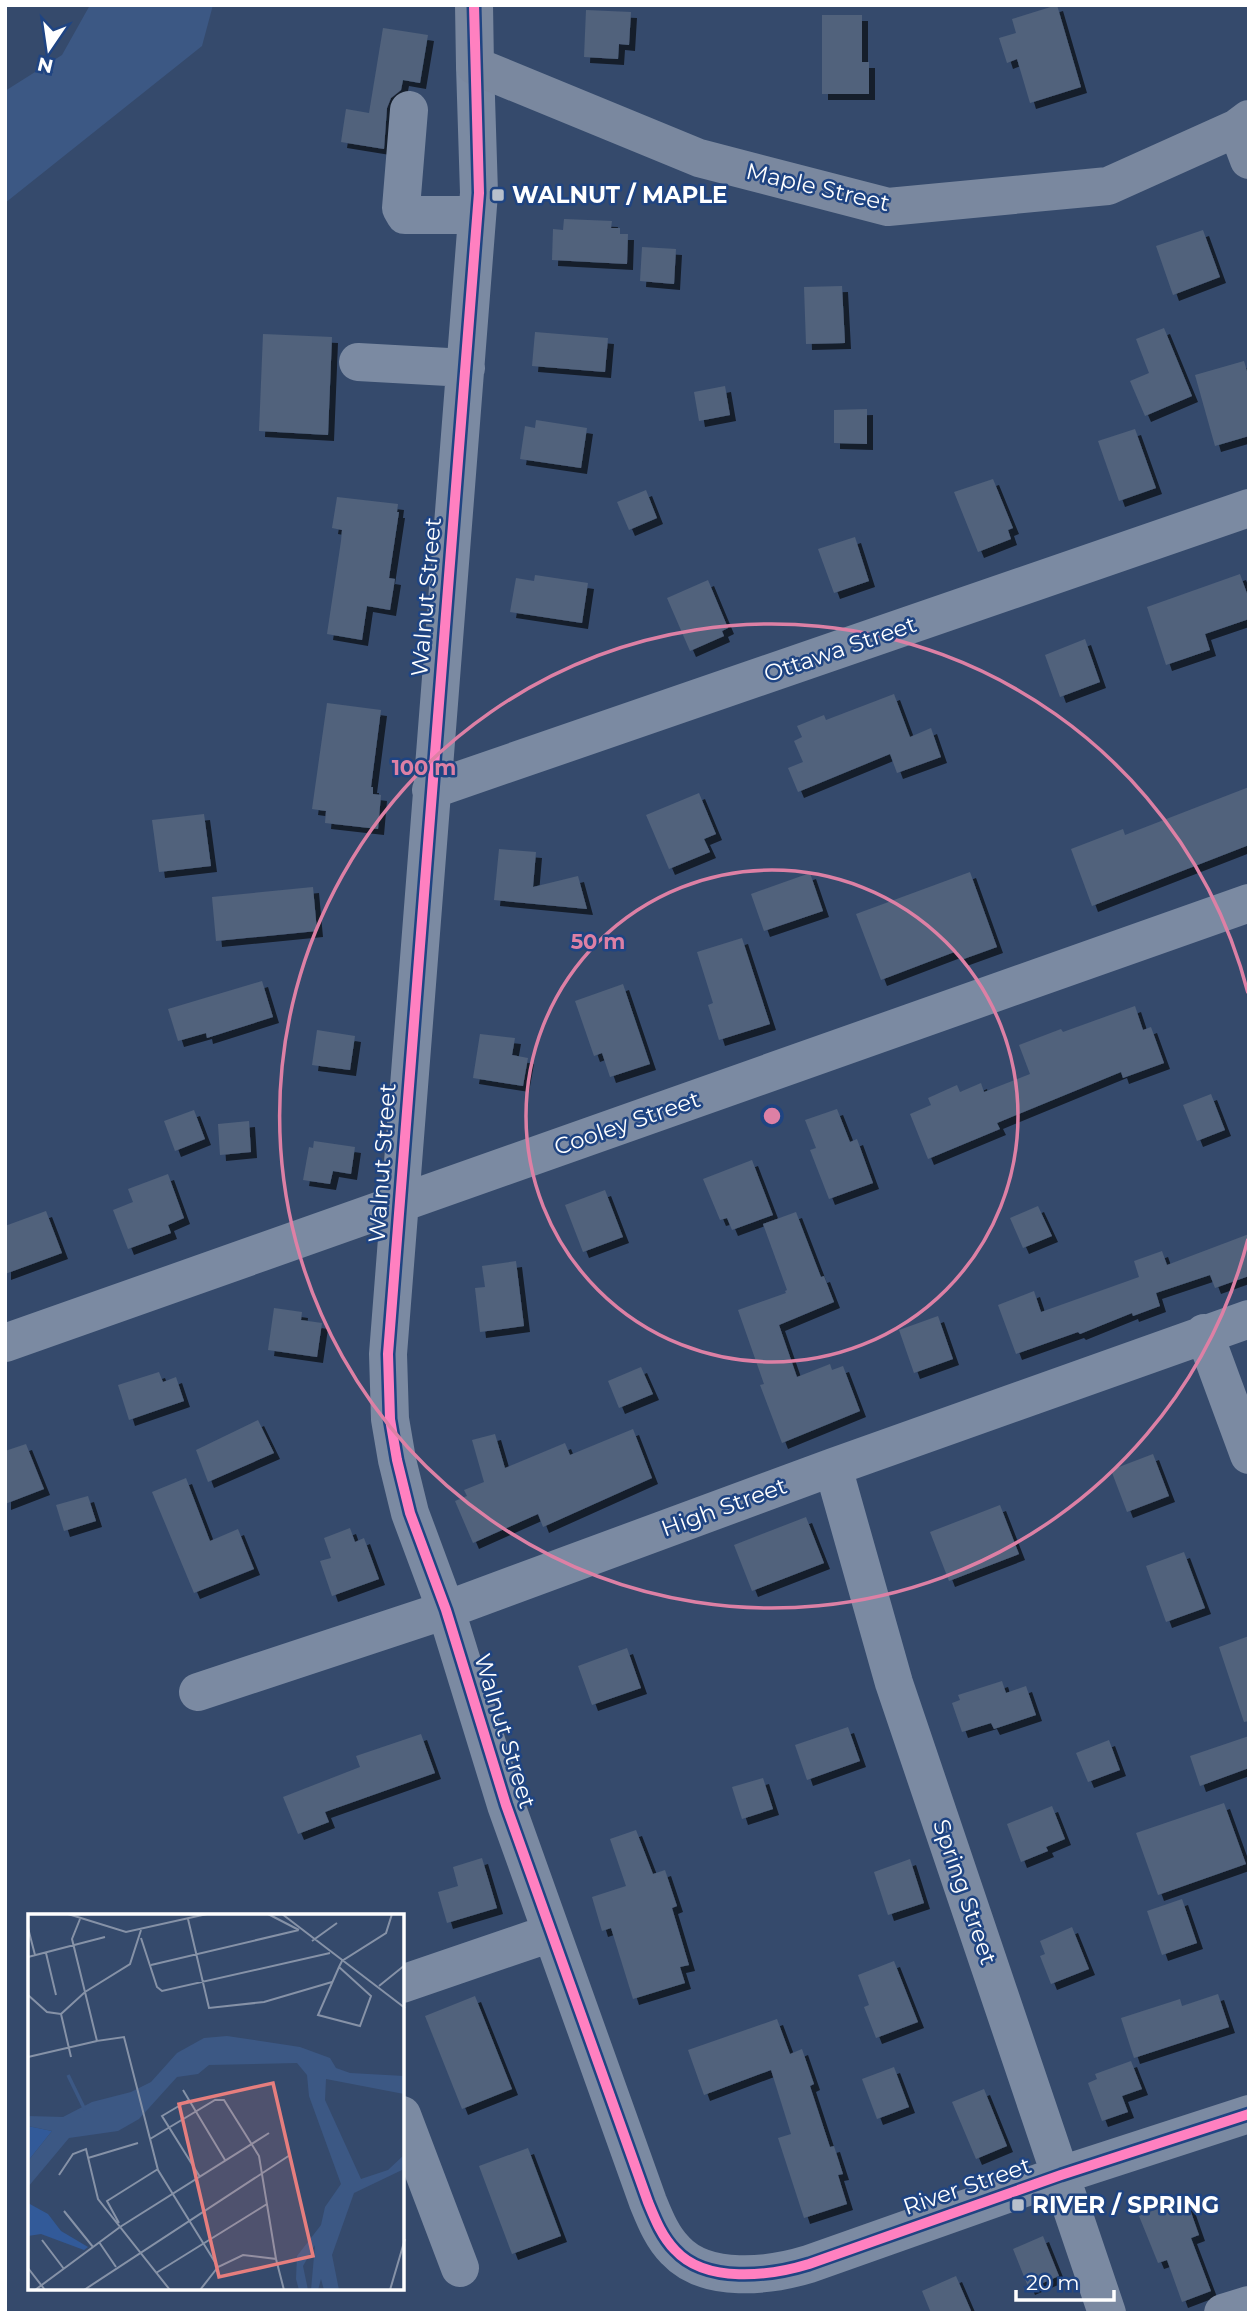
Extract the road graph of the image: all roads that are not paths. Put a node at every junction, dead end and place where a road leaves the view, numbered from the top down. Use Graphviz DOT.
graph roads {
  1 [pos="474,5"];
  2 [pos="475,66"];
  3 [pos="409,110"];
  4 [pos="1245,136"];
  5 [pos="477,215"];
  6 [pos="358,362"];
  7 [pos="466,368"];
  8 [pos="1249,508"];
  9 [pos="431,790"];
  10 [pos="1249,903"];
  11 [pos="401,1203"];
  12 [pos="1249,1319"];
  13 [pos="1205,1334"];
  14 [pos="5,1343"];
  15 [pos="1249,1455"];
  16 [pos="833,1467"];
  17 [pos="446,1611"];
  18 [pos="198,1692"];
  19 [pos="551,1933"];
  20 [pos="404,1983"];
  21 [pos="1249,2114"];
  22 [pos="404,2126"];
  23 [pos="411,2164"];
  24 [pos="1060,2175"];
  25 [pos="696,2265"];
  26 [pos="460,2268"];
  27 [pos="1249,2305"];
  28 [pos="1107,2313"];
  29 [pos="1223,2313"];
  1 -- 2 [label="main road, Walnut Street"];
  2 -- 4 [label="main road, Maple Street"];
  2 -- 5 [label="street, Walnut Street"];
  3 -- 5 [label="street"];
  5 -- 7 [label="street, Walnut Street"];
  6 -- 7 [label="street"];
  7 -- 9 [label="street, Walnut Street"];
  8 -- 9 [label="street, Ottawa Street"];
  9 -- 11 [label="street, Walnut Street"];
  10 -- 11 [label="street, Cooley Street"];
  11 -- 14 [label="street, Cooley Street"];
  11 -- 17 [label="street, Walnut Street"];
  12 -- 13 [label="street, High Street"];
  13 -- 15 [label="street"];
  13 -- 16 [label="street, High Street"];
  16 -- 17 [label="street, High Street"];
  16 -- 24 [label="street, Spring Street"];
  17 -- 18 [label="street, High Street"];
  17 -- 19 [label="street, Walnut Street"];
  19 -- 20 [label="street"];
  19 -- 25 [label="street, Walnut Street"];
  21 -- 24 [label="street, River Street"];
  22 -- 23 [label="street"];
  23 -- 26 [label="street"];
  24 -- 25 [label="street, River Street"];
  24 -- 28 [label="street, Spring Street"];
  27 -- 29 [label="street"];
}
